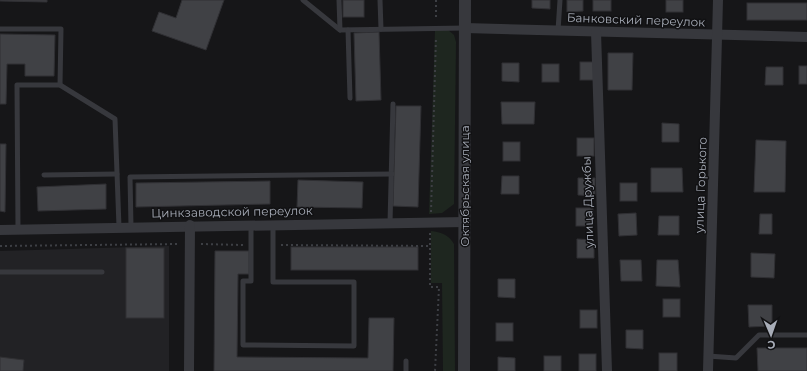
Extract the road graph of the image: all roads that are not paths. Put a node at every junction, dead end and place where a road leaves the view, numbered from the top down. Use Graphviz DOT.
graph roads {
  1 [pos="303,0"];
  2 [pos="339,0"];
  3 [pos="380,0"];
  4 [pos="465,0"];
  5 [pos="560,0"];
  6 [pos="718,0"];
  7 [pos="465,28"];
  8 [pos="381,29"];
  9 [pos="0,30"];
  10 [pos="340,30"];
  11 [pos="348,30"];
  12 [pos="558,31"];
  13 [pos="596,32"];
  14 [pos="719,35"];
  15 [pos="807,37"];
  16 [pos="60,85"];
  17 [pos="350,98"];
  18 [pos="393,104"];
  19 [pos="117,174"];
  20 [pos="392,174"];
  21 [pos="44,175"];
  22 [pos="464,222"];
  23 [pos="390,223"];
  24 [pos="251,224"];
  25 [pos="274,224"];
  26 [pos="190,225"];
  27 [pos="131,226"];
  28 [pos="119,227"];
  29 [pos="18,229"];
  30 [pos="0,230"];
  31 [pos="0,272"];
  32 [pos="102,272"];
  33 [pos="807,335"];
  34 [pos="708,356"];
  35 [pos="406,361"];
  36 [pos="189,371"];
  37 [pos="406,371"];
  38 [pos="464,371"];
  39 [pos="607,371"];
  40 [pos="708,371"];
  1 -- 10 [label="lane"];
  2 -- 10 [label="lane"];
  3 -- 8 [label="lane"];
  4 -- 7 [label="street, Октябрьская улица"];
  5 -- 12 [label="lane"];
  6 -- 14 [label="street, улица Горького"];
  7 -- 8 [label="lane"];
  7 -- 12 [label="street, Банковский переулок"];
  7 -- 22 [label="street, Октябрьская улица"];
  8 -- 11 [label="lane"];
  9 -- 16 [label="lane"];
  10 -- 11 [label="lane"];
  11 -- 17 [label="lane"];
  12 -- 13 [label="street, Банковский переулок"];
  13 -- 14 [label="street, Банковский переулок"];
  13 -- 39 [label="street, улица Дружбы"];
  14 -- 15 [label="street, Банковский переулок"];
  14 -- 34 [label="street, улица Горького"];
  16 -- 19 [label="lane"];
  16 -- 29 [label="lane"];
  18 -- 20 [label="lane"];
  19 -- 21 [label="lane"];
  19 -- 28 [label="lane"];
  20 -- 23 [label="lane"];
  20 -- 27 [label="lane"];
  22 -- 23 [label="street, Цинкзаводской переулок"];
  22 -- 38 [label="street, Октябрьская улица"];
  23 -- 25 [label="street, Цинкзаводской переулок"];
  24 -- 25 [label="street, Цинкзаводской переулок"];
  24 -- 25 [label="lane"];
  24 -- 26 [label="street, Цинкзаводской переулок"];
  26 -- 27 [label="street, Цинкзаводской переулок"];
  26 -- 36 [label="street"];
  27 -- 28 [label="street, Цинкзаводской переулок"];
  28 -- 29 [label="street, Цинкзаводской переулок"];
  29 -- 30 [label="street, Цинкзаводской переулок"];
  31 -- 32 [label="lane"];
  33 -- 34 [label="lane"];
  34 -- 40 [label="street, улица Горького"];
  35 -- 37 [label="lane"];
}
